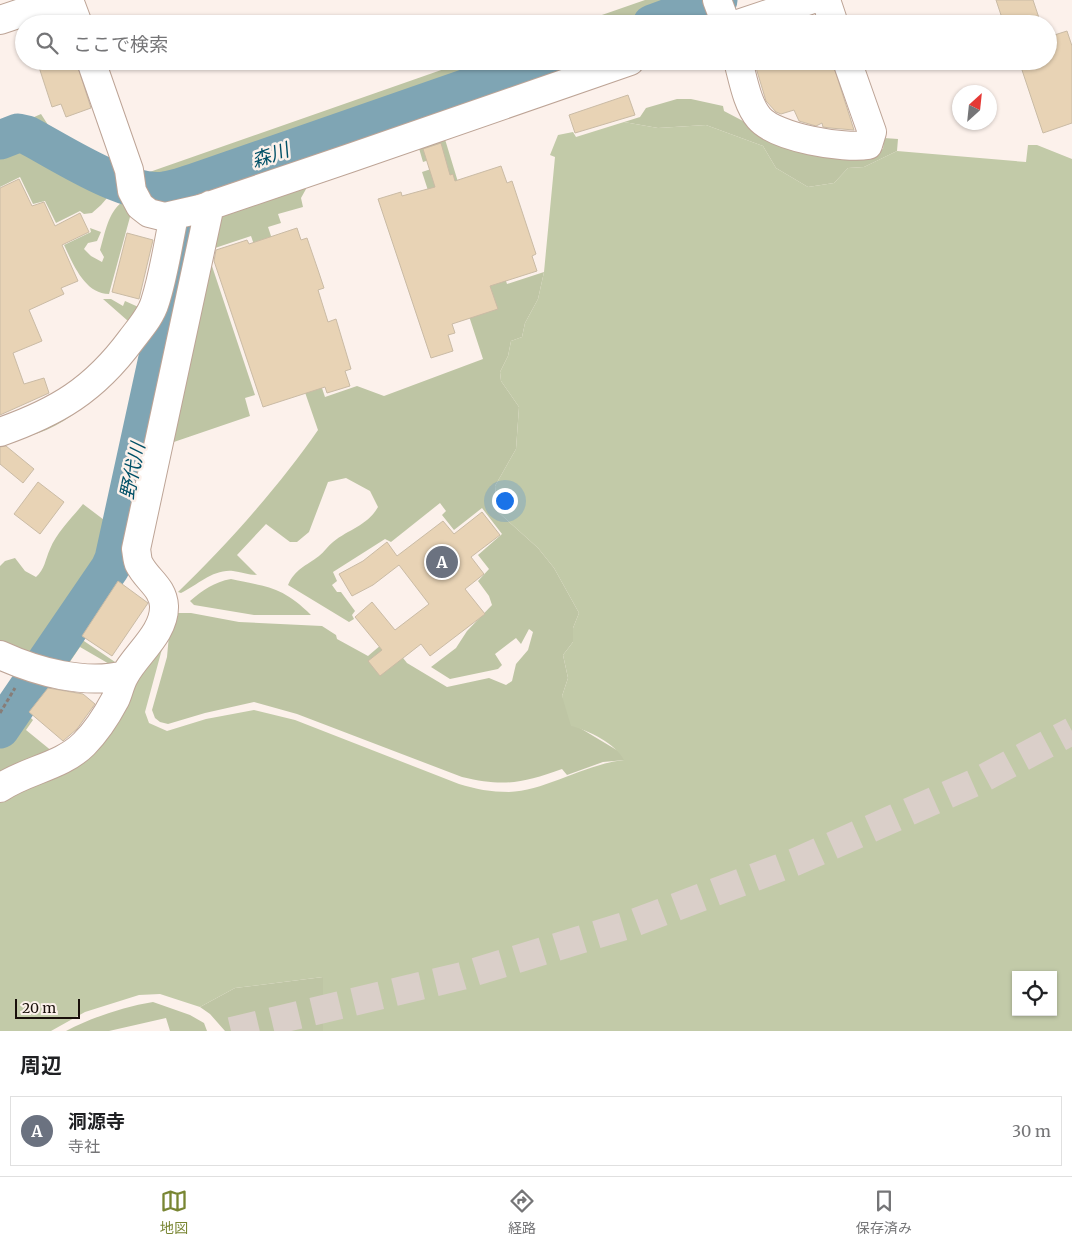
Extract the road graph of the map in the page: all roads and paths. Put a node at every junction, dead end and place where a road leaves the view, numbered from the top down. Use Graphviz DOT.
graph roads {
  1 [pos="60,0"];
  2 [pos="69,0"];
  3 [pos="810,0"];
  4 [pos="826,0"];
  5 [pos="75,15"];
  6 [pos="731,15"];
  7 [pos="831,15"];
  8 [pos="0,20"];
  9 [pos="94,70"];
  10 [pos="604,70"];
  11 [pos="741,70"];
  12 [pos="850,70"];
  13 [pos="192,210"];
  14 [pos="171,305"];
  15 [pos="0,432"];
  16 [pos="0,655"];
  17 [pos="36,668"];
  18 [pos="125,675"];
  19 [pos="0,713"];
  20 [pos="0,788"];
  1 -- 8 [label="street"];
  2 -- 5 [label="street"];
  3 -- 6 [label="street"];
  4 -- 7 [label="street"];
  9 -- 13 [label="street"];
  10 -- 13 [label="street"];
  11 -- 12 [label="street"];
  13 -- 14 [label="street"];
  13 -- 14 [label="street"];
  14 -- 15 [label="street"];
  14 -- 18 [label="street"];
  16 -- 17 [label="street"];
  17 -- 18 [label="street"];
  17 -- 19 [label="path"];
  18 -- 20 [label="street"];
}
